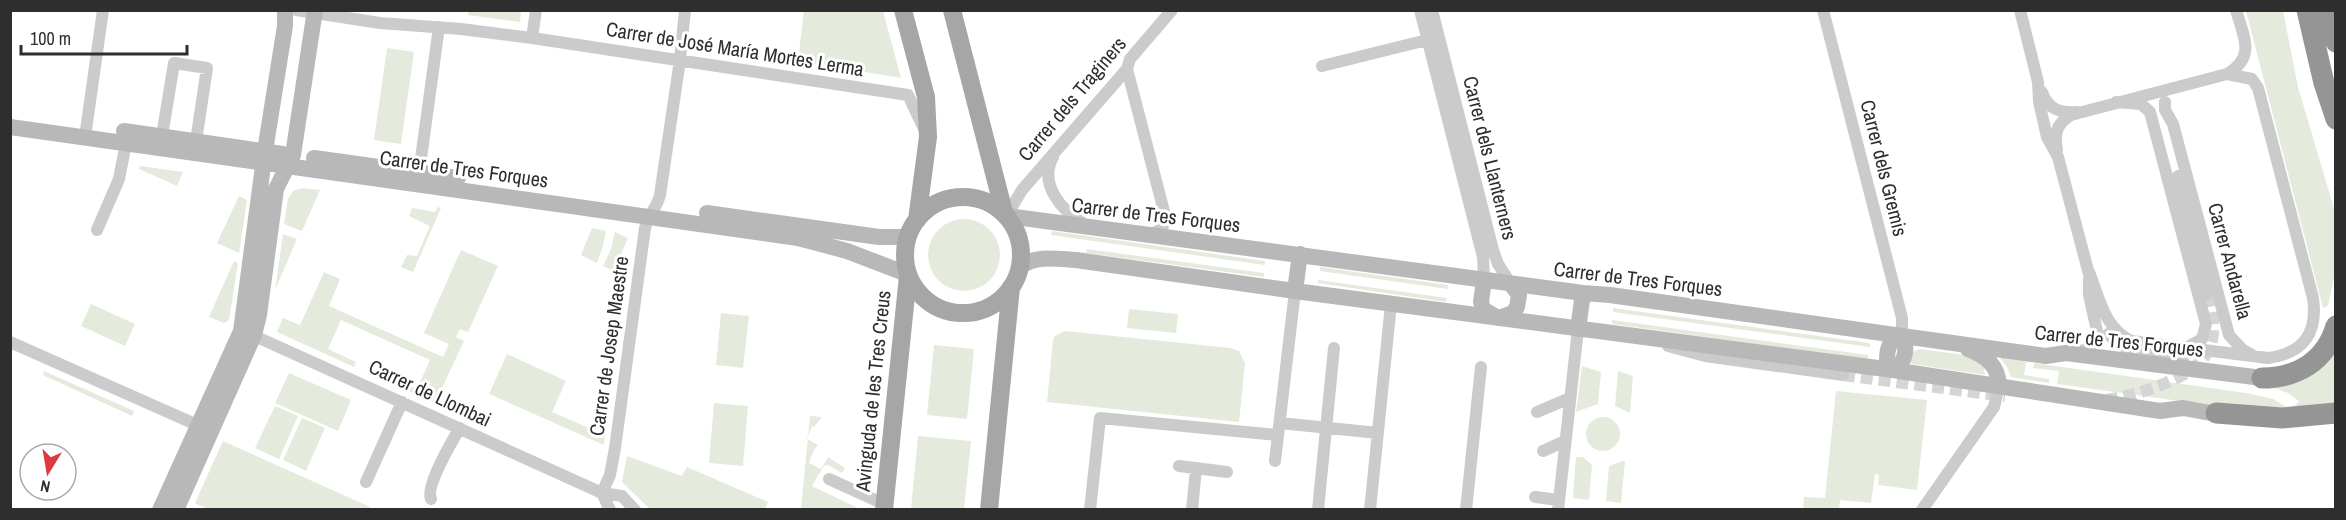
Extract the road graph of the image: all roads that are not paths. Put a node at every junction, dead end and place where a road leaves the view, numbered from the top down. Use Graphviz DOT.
graph roads {
  1 [pos="103,10"];
  2 [pos="285,10"];
  3 [pos="296,10"];
  4 [pos="536,10"];
  5 [pos="685,10"];
  6 [pos="903,10"];
  7 [pos="952,10"];
  8 [pos="1172,10"];
  9 [pos="1420,10"];
  10 [pos="1432,10"];
  11 [pos="1823,10"];
  12 [pos="2019,10"];
  13 [pos="2236,10"];
  14 [pos="2307,10"];
  15 [pos="2325,10"];
  16 [pos="315,12"];
  17 [pos="439,27"];
  18 [pos="532,38"];
  19 [pos="1433,39"];
  20 [pos="2336,42"];
  21 [pos="680,60"];
  22 [pos="1322,66"];
  23 [pos="1127,69"];
  24 [pos="2227,74"];
  25 [pos="2038,82"];
  26 [pos="2179,87"];
  27 [pos="2116,102"];
  28 [pos="2165,102"];
  29 [pos="2084,111"];
  30 [pos="10,116"];
  31 [pos="2336,118"];
  32 [pos="10,127"];
  33 [pos="86,132"];
  34 [pos="162,136"];
  35 [pos="928,137"];
  36 [pos="196,141"];
  37 [pos="126,143"];
  38 [pos="1059,147"];
  39 [pos="265,157"];
  40 [pos="2058,157"];
  41 [pos="291,160"];
  42 [pos="419,173"];
  43 [pos="653,211"];
  44 [pos="1006,214"];
  45 [pos="917,220"];
  46 [pos="1099,229"];
  47 [pos="97,230"];
  48 [pos="1146,234"];
  49 [pos="908,237"];
  50 [pos="1300,254"];
  51 [pos="1021,266"];
  52 [pos="2088,272"];
  53 [pos="907,275"];
  54 [pos="1484,280"];
  55 [pos="1511,284"];
  56 [pos="1011,287"];
  57 [pos="1295,291"];
  58 [pos="1583,293"];
  59 [pos="2208,294"];
  60 [pos="1391,304"];
  61 [pos="1498,318"];
  62 [pos="2336,326"];
  63 [pos="1578,328"];
  64 [pos="248,333"];
  65 [pos="1626,335"];
  66 [pos="1902,336"];
  67 [pos="10,342"];
  68 [pos="1953,342"];
  69 [pos="1334,348"];
  70 [pos="2186,348"];
  71 [pos="2066,353"];
  72 [pos="2255,357"];
  73 [pos="1482,367"];
  74 [pos="1893,370"];
  75 [pos="1843,375"];
  76 [pos="2252,376"];
  77 [pos="1999,386"];
  78 [pos="1570,398"];
  79 [pos="402,402"];
  80 [pos="1537,412"];
  81 [pos="2216,413"];
  82 [pos="2336,413"];
  83 [pos="2336,423"];
  84 [pos="1326,427"];
  85 [pos="460,428"];
  86 [pos="204,429"];
  87 [pos="1279,429"];
  88 [pos="1378,432"];
  89 [pos="1565,441"];
  90 [pos="1543,451"];
  91 [pos="1275,461"];
  92 [pos="1179,466"];
  93 [pos="1196,468"];
  94 [pos="1227,472"];
  95 [pos="829,479"];
  96 [pos="366,482"];
  97 [pos="602,493"];
  98 [pos="1535,497"];
  99 [pos="431,499"];
  100 [pos="1559,505"];
  101 [pos="884,507"];
  102 [pos="160,510"];
  103 [pos="176,510"];
  104 [pos="610,510"];
  105 [pos="635,510"];
  106 [pos="989,510"];
  107 [pos="1090,510"];
  108 [pos="1192,510"];
  109 [pos="1318,510"];
  110 [pos="1370,510"];
  111 [pos="1466,510"];
  112 [pos="1922,510"];
  1 -- 33 [label="street"];
  2 -- 39 [label="main road"];
  3 -- 16 [label="street, Carrer de José María Mortes Lerma"];
  4 -- 18 [label="street"];
  5 -- 21 [label="street, Carrer de Josep Maestre"];
  6 -- 35 [label="main road"];
  7 -- 44 [label="main road"];
  8 -- 23 [label="street, Carrer dels Traginers"];
  9 -- 19 [label="street, Carrer dels Llanterners"];
  10 -- 19 [label="street, Carrer dels Llanterners"];
  11 -- 66 [label="street, Carrer dels Gremis"];
  12 -- 25 [label="street"];
  13 -- 24 [label="street"];
  14 -- 31 [label="highway"];
  15 -- 20 [label="highway"];
  16 -- 17 [label="street, Carrer de José María Mortes Lerma"];
  16 -- 41 [label="main road"];
  17 -- 18 [label="street, Carrer de José María Mortes Lerma"];
  17 -- 42 [label="street"];
  18 -- 21 [label="street, Carrer de José María Mortes Lerma"];
  19 -- 22 [label="street"];
  19 -- 54 [label="street, Carrer dels Llanterners"];
  19 -- 55 [label="street, Carrer dels Llanterners"];
  21 -- 35 [label="street, Carrer de José María Mortes Lerma"];
  21 -- 43 [label="street, Carrer de Josep Maestre"];
  23 -- 38 [label="street, Carrer dels Traginers"];
  23 -- 48 [label="street"];
  24 -- 26 [label="street"];
  24 -- 72 [label="street"];
  25 -- 29 [label="street"];
  25 -- 40 [label="street"];
  26 -- 27 [label="street"];
  26 -- 28 [label="street"];
  27 -- 29 [label="street"];
  27 -- 70 [label="street, Carrer Andarella"];
  28 -- 59 [label="street, Carrer Andarella"];
  28 -- 72 [label="street, Carrer Andarella"];
  29 -- 40 [label="street"];
  30 -- 33 [label="main road, Carrer de Tres Forques"];
  32 -- 33 [label="main road, Carrer de Tres Forques"];
  33 -- 34 [label="main road, Carrer de Tres Forques"];
  33 -- 37 [label="main road, Carrer de Tres Forques"];
  34 -- 36 [label="main road, Carrer de Tres Forques"];
  34 -- 36 [label="street"];
  35 -- 45 [label="main road"];
  36 -- 39 [label="main road, Carrer de Tres Forques"];
  37 -- 39 [label="main road, Carrer de Tres Forques"];
  37 -- 47 [label="street"];
  38 -- 44 [label="street, Carrer dels Traginers"];
  38 -- 46 [label="street"];
  39 -- 41 [label="main road, Carrer de Tres Forques"];
  39 -- 64 [label="main road"];
  40 -- 52 [label="street"];
  41 -- 42 [label="main road, Carrer de Tres Forques"];
  41 -- 43 [label="main road, Carrer de Tres Forques"];
  41 -- 64 [label="main road"];
  42 -- 43 [label="main road, Carrer de Tres Forques"];
  43 -- 49 [label="main road, Carrer de Tres Forques"];
  43 -- 53 [label="main road, Carrer de Tres Forques"];
  43 -- 97 [label="street, Carrer de Josep Maestre"];
  44 -- 45 [label="main road"];
  44 -- 46 [label="main road, Carrer de Tres Forques"];
  44 -- 51 [label="main road"];
  45 -- 49 [label="main road"];
  46 -- 48 [label="main road, Carrer de Tres Forques"];
  48 -- 50 [label="main road, Carrer de Tres Forques"];
  49 -- 53 [label="main road"];
  50 -- 54 [label="main road, Carrer de Tres Forques"];
  50 -- 57 [label="main road"];
  51 -- 56 [label="main road"];
  51 -- 57 [label="main road"];
  52 -- 70 [label="street"];
  52 -- 71 [label="street"];
  52 -- 76 [label="street"];
  53 -- 56 [label="main road"];
  53 -- 101 [label="main road, Avinguda de les Tres Creus"];
  54 -- 55 [label="main road, Carrer de Tres Forques"];
  54 -- 61 [label="main road"];
  55 -- 58 [label="main road, Carrer de Tres Forques"];
  55 -- 61 [label="main road"];
  56 -- 106 [label="main road"];
  57 -- 60 [label="main road"];
  57 -- 87 [label="street"];
  58 -- 63 [label="main road"];
  58 -- 66 [label="main road, Carrer de Tres Forques"];
  60 -- 61 [label="main road"];
  60 -- 88 [label="street"];
  61 -- 63 [label="main road"];
  62 -- 76 [label="highway"];
  63 -- 65 [label="main road"];
  63 -- 78 [label="street"];
  64 -- 79 [label="street, Carrer de Llombai"];
  64 -- 86 [label="main road"];
  65 -- 74 [label="main road"];
  65 -- 75 [label="street"];
  66 -- 68 [label="main road, Carrer de Tres Forques"];
  66 -- 74 [label="main road"];
  67 -- 86 [label="street"];
  68 -- 71 [label="main road, Carrer de Tres Forques"];
  68 -- 77 [label="main road"];
  69 -- 84 [label="street"];
  70 -- 72 [label="street"];
  71 -- 76 [label="main road, Carrer de Tres Forques"];
  73 -- 111 [label="street"];
  74 -- 77 [label="main road"];
  77 -- 81 [label="main road"];
  77 -- 112 [label="street"];
  78 -- 80 [label="street"];
  78 -- 89 [label="street"];
  79 -- 85 [label="street, Carrer de Llombai"];
  79 -- 96 [label="street"];
  81 -- 82 [label="highway"];
  81 -- 83 [label="main road"];
  84 -- 87 [label="street"];
  84 -- 88 [label="street"];
  84 -- 109 [label="street"];
  85 -- 97 [label="street, Carrer de Llombai"];
  85 -- 99 [label="street"];
  86 -- 102 [label="main road"];
  86 -- 103 [label="main road"];
  87 -- 91 [label="street"];
  87 -- 107 [label="street"];
  88 -- 110 [label="street"];
  89 -- 90 [label="street"];
  89 -- 100 [label="street"];
  92 -- 93 [label="street"];
  93 -- 94 [label="street"];
  93 -- 108 [label="street"];
  95 -- 101 [label="street"];
  97 -- 104 [label="street"];
  97 -- 105 [label="street, Carrer de Llombai"];
  98 -- 100 [label="street"];
}
